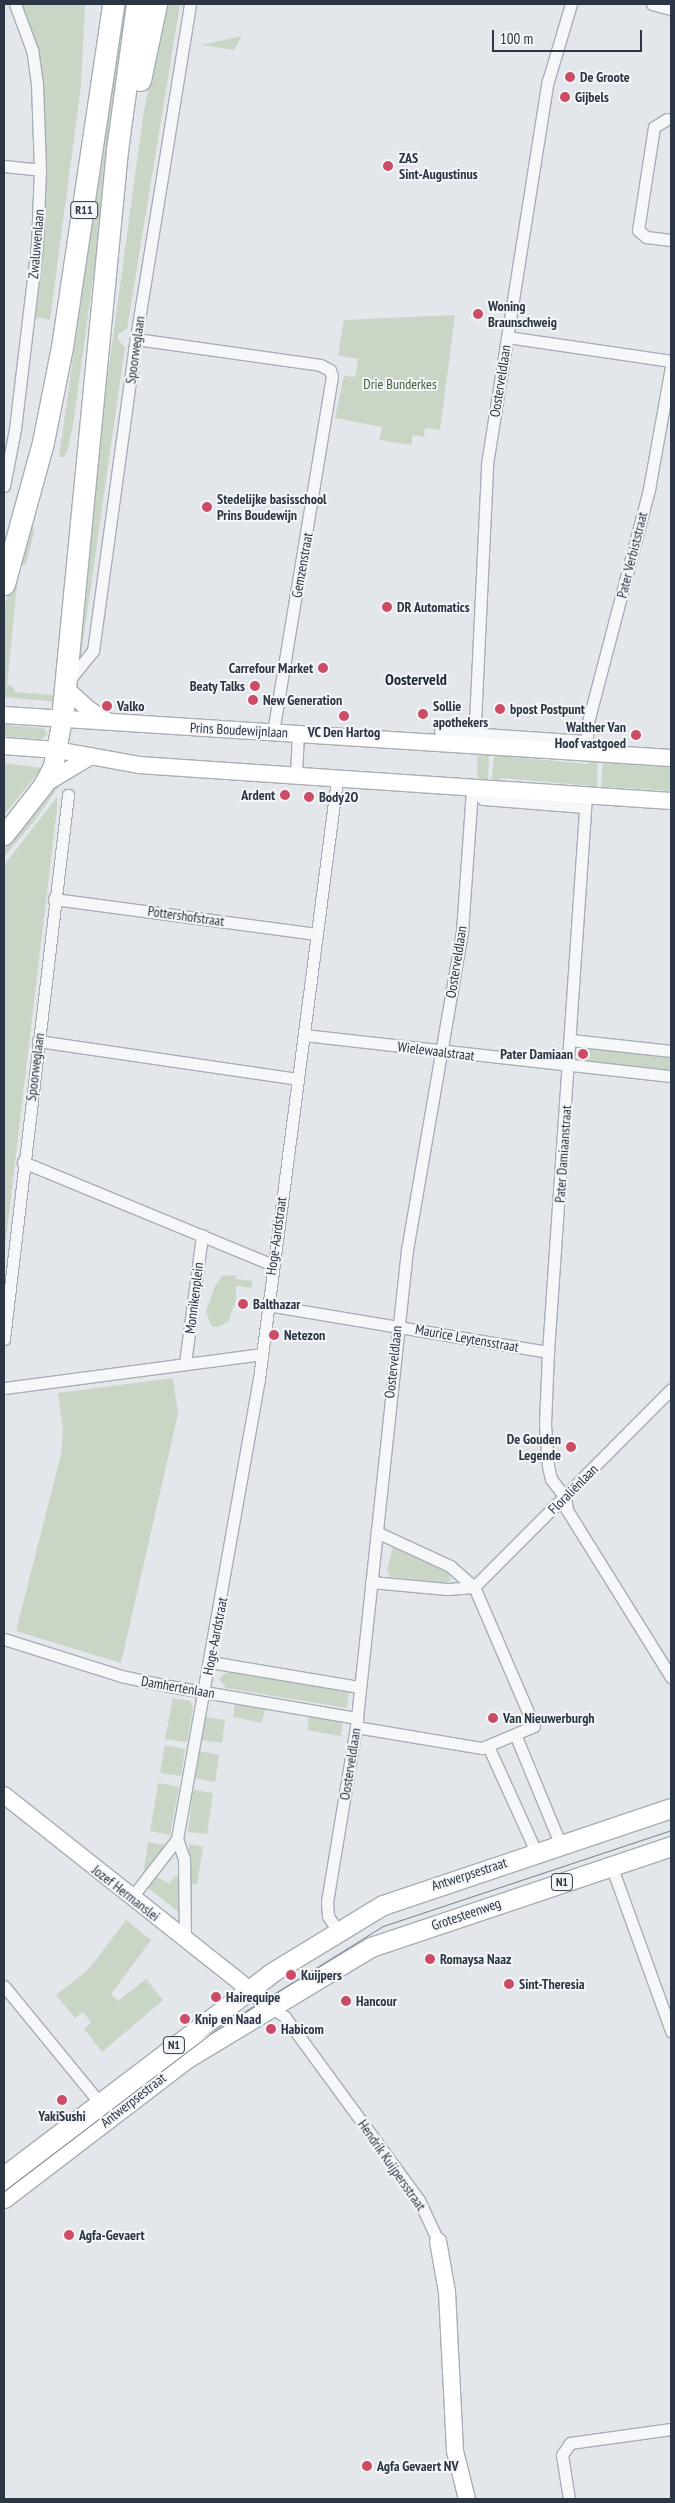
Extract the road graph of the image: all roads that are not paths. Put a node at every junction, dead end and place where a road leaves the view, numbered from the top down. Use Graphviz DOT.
graph roads {
  1 [pos="16,4"];
  2 [pos="100,4"];
  3 [pos="113,4"];
  4 [pos="137,4"];
  5 [pos="156,4"];
  6 [pos="190,4"];
  7 [pos="571,4"];
  8 [pos="652,4"];
  9 [pos="671,9"];
  10 [pos="104,73"];
  11 [pos="670,117"];
  12 [pos="4,166"];
  13 [pos="40,170"];
  14 [pos="671,240"];
  15 [pos="105,270"];
  16 [pos="508,337"];
  17 [pos="136,339"];
  18 [pos="671,361"];
  19 [pos="671,367"];
  20 [pos="670,386"];
  21 [pos="9,429"];
  22 [pos="8,447"];
  23 [pos="4,486"];
  24 [pos="4,584"];
  25 [pos="65,688"];
  26 [pos="4,715"];
  27 [pos="62,718"];
  28 [pos="111,723"];
  29 [pos="440,731"];
  30 [pos="273,732"];
  31 [pos="298,733"];
  32 [pos="475,739"];
  33 [pos="4,746"];
  34 [pos="586,746"];
  35 [pos="58,750"];
  36 [pos="91,756"];
  37 [pos="671,758"];
  38 [pos="296,775"];
  39 [pos="337,778"];
  40 [pos="43,785"];
  41 [pos="472,789"];
  42 [pos="68,795"];
  43 [pos="586,801"];
  44 [pos="671,801"];
  45 [pos="4,835"];
  46 [pos="54,898"];
  47 [pos="317,934"];
  48 [pos="304,1035"];
  49 [pos="571,1040"];
  50 [pos="38,1041"];
  51 [pos="442,1052"];
  52 [pos="671,1052"];
  53 [pos="569,1066"];
  54 [pos="671,1076"];
  55 [pos="297,1079"];
  56 [pos="23,1162"];
  57 [pos="202,1235"];
  58 [pos="272,1265"];
  59 [pos="267,1305"];
  60 [pos="397,1326"];
  61 [pos="4,1339"];
  62 [pos="548,1352"];
  63 [pos="261,1354"];
  64 [pos="186,1363"];
  65 [pos="4,1388"];
  66 [pos="671,1389"];
  67 [pos="565,1497"];
  68 [pos="376,1532"];
  69 [pos="371,1582"];
  70 [pos="474,1587"];
  71 [pos="4,1640"];
  72 [pos="210,1662"];
  73 [pos="671,1676"];
  74 [pos="360,1687"];
  75 [pos="203,1692"];
  76 [pos="357,1723"];
  77 [pos="515,1734"];
  78 [pos="488,1746"];
  79 [pos="5,1798"];
  80 [pos="671,1808"];
  81 [pos="177,1840"];
  82 [pos="560,1843"];
  83 [pos="671,1846"];
  84 [pos="536,1852"];
  85 [pos="611,1866"];
  86 [pos="132,1897"];
  87 [pos="339,1933"];
  88 [pos="185,1939"];
  89 [pos="4,1986"];
  90 [pos="250,1990"];
  91 [pos="270,2006"];
  92 [pos="671,2031"];
  93 [pos="100,2102"];
  94 [pos="6,2170"];
  95 [pos="4,2198"];
  96 [pos="438,2241"];
  97 [pos="671,2429"];
  98 [pos="467,2499"];
  99 [pos="569,2499"];
  1 -- 13 [label="street, Zwaluwenlaan"];
  2 -- 10 [label="highway"];
  3 -- 10 [label="highway, R11"];
  4 -- 15 [label="highway, R11"];
  5 -- 15 [label="highway"];
  6 -- 17 [label="street, Spoorweglaan"];
  7 -- 16 [label="street, Oosterveldlaan"];
  8 -- 9 [label="street"];
  10 -- 24 [label="highway, R11"];
  11 -- 14 [label="street"];
  12 -- 13 [label="street"];
  13 -- 21 [label="street, Zwaluwenlaan"];
  15 -- 25 [label="highway, R11"];
  16 -- 18 [label="street"];
  16 -- 32 [label="street, Oosterveldlaan"];
  17 -- 25 [label="street, Spoorweglaan"];
  17 -- 30 [label="street, Gemzenstraat"];
  19 -- 20 [label="street, Pater Verbiststraat"];
  20 -- 34 [label="street, Pater Verbiststraat"];
  21 -- 22 [label="street, Zwaluwenlaan"];
  22 -- 23 [label="street, Zwaluwenlaan"];
  25 -- 27 [label="highway, R11"];
  25 -- 28 [label="main road"];
  26 -- 27 [label="main road, Prins Boudewijnlaan"];
  27 -- 28 [label="main road, Prins Boudewijnlaan"];
  27 -- 35 [label="main road, R11"];
  28 -- 30 [label="main road, Prins Boudewijnlaan"];
  29 -- 32 [label="street, Prins Boudewijnlaan"];
  30 -- 31 [label="main road, Prins Boudewijnlaan"];
  31 -- 32 [label="main road, Prins Boudewijnlaan"];
  31 -- 38 [label="street"];
  32 -- 34 [label="main road, Prins Boudewijnlaan"];
  33 -- 35 [label="main road"];
  34 -- 37 [label="main road, Prins Boudewijnlaan"];
  35 -- 36 [label="main road"];
  35 -- 40 [label="main road, R11"];
  36 -- 38 [label="main road"];
  36 -- 40 [label="main road"];
  38 -- 39 [label="main road"];
  39 -- 41 [label="main road"];
  39 -- 47 [label="street, Hoge-Aardstraat"];
  40 -- 45 [label="main road, R11"];
  41 -- 43 [label="main road"];
  41 -- 51 [label="street, Oosterveldlaan"];
  42 -- 46 [label="street, Spoorweglaan"];
  43 -- 44 [label="main road"];
  43 -- 49 [label="street, Pater Damiaanstraat"];
  46 -- 47 [label="street, Pottershofstraat"];
  46 -- 50 [label="street, Spoorweglaan"];
  47 -- 48 [label="street, Hoge-Aardstraat"];
  48 -- 51 [label="street, Wielewaalstraat"];
  48 -- 55 [label="street, Hoge-Aardstraat"];
  49 -- 52 [label="street"];
  49 -- 53 [label="street, Pater Damiaanstraat"];
  50 -- 55 [label="street"];
  50 -- 56 [label="street, Spoorweglaan"];
  51 -- 53 [label="street, Wielewaalstraat"];
  51 -- 60 [label="street, Oosterveldlaan"];
  53 -- 54 [label="street, Wielewaalstraat"];
  53 -- 62 [label="street, Pater Damiaanstraat"];
  55 -- 58 [label="street, Hoge-Aardstraat"];
  56 -- 57 [label="street"];
  56 -- 61 [label="street, Spoorweglaan"];
  57 -- 58 [label="street"];
  57 -- 64 [label="street, Monnikenplein"];
  58 -- 59 [label="street, Hoge-Aardstraat"];
  59 -- 60 [label="street, Maurice Leytensstraat"];
  59 -- 63 [label="street, Hoge-Aardstraat"];
  60 -- 62 [label="street, Maurice Leytensstraat"];
  60 -- 68 [label="street, Oosterveldlaan"];
  62 -- 67 [label="street, Pater Damiaanstraat"];
  63 -- 64 [label="street"];
  63 -- 72 [label="street, Hoge-Aardstraat"];
  64 -- 65 [label="street"];
  66 -- 67 [label="street, Floraliënlaan"];
  67 -- 70 [label="street, Floraliënlaan"];
  67 -- 73 [label="street, Pater Damiaanstraat"];
  68 -- 69 [label="street, Oosterveldlaan"];
  68 -- 70 [label="street"];
  69 -- 70 [label="street"];
  69 -- 74 [label="street, Oosterveldlaan"];
  70 -- 77 [label="street, Damhertenlaan"];
  71 -- 75 [label="street, Damhertenlaan"];
  72 -- 74 [label="street"];
  72 -- 75 [label="street, Hoge-Aardstraat"];
  74 -- 76 [label="street, Oosterveldlaan"];
  75 -- 76 [label="street, Damhertenlaan"];
  75 -- 81 [label="street, Hoge-Aardstraat"];
  76 -- 78 [label="street, Damhertenlaan"];
  76 -- 87 [label="street, Oosterveldlaan"];
  77 -- 78 [label="street, Damhertenlaan"];
  77 -- 82 [label="street"];
  78 -- 84 [label="street"];
  79 -- 86 [label="main road, Jozef Hermanslei"];
  80 -- 82 [label="main road, N1"];
  81 -- 86 [label="street"];
  81 -- 88 [label="street"];
  82 -- 84 [label="main road, N1"];
  83 -- 85 [label="main road, Grotesteenweg / N1"];
  84 -- 87 [label="main road, Antwerpsestraat / N1"];
  85 -- 91 [label="main road, Grotesteenweg / N1"];
  85 -- 92 [label="street"];
  86 -- 88 [label="main road, Jozef Hermanslei"];
  87 -- 90 [label="main road, Antwerpsestraat / N1"];
  88 -- 90 [label="main road, Jozef Hermanslei"];
  89 -- 93 [label="street"];
  90 -- 91 [label="main road"];
  90 -- 93 [label="main road, Antwerpsestraat / N1"];
  91 -- 95 [label="main road, Antwerpsestraat / N1"];
  91 -- 96 [label="street, Hendrik Kuijpersstraat"];
  93 -- 94 [label="main road, Antwerpsestraat / N1"];
  96 -- 98 [label="main road, Hendrik Kuijpersstraat"];
  97 -- 99 [label="street"];
}
